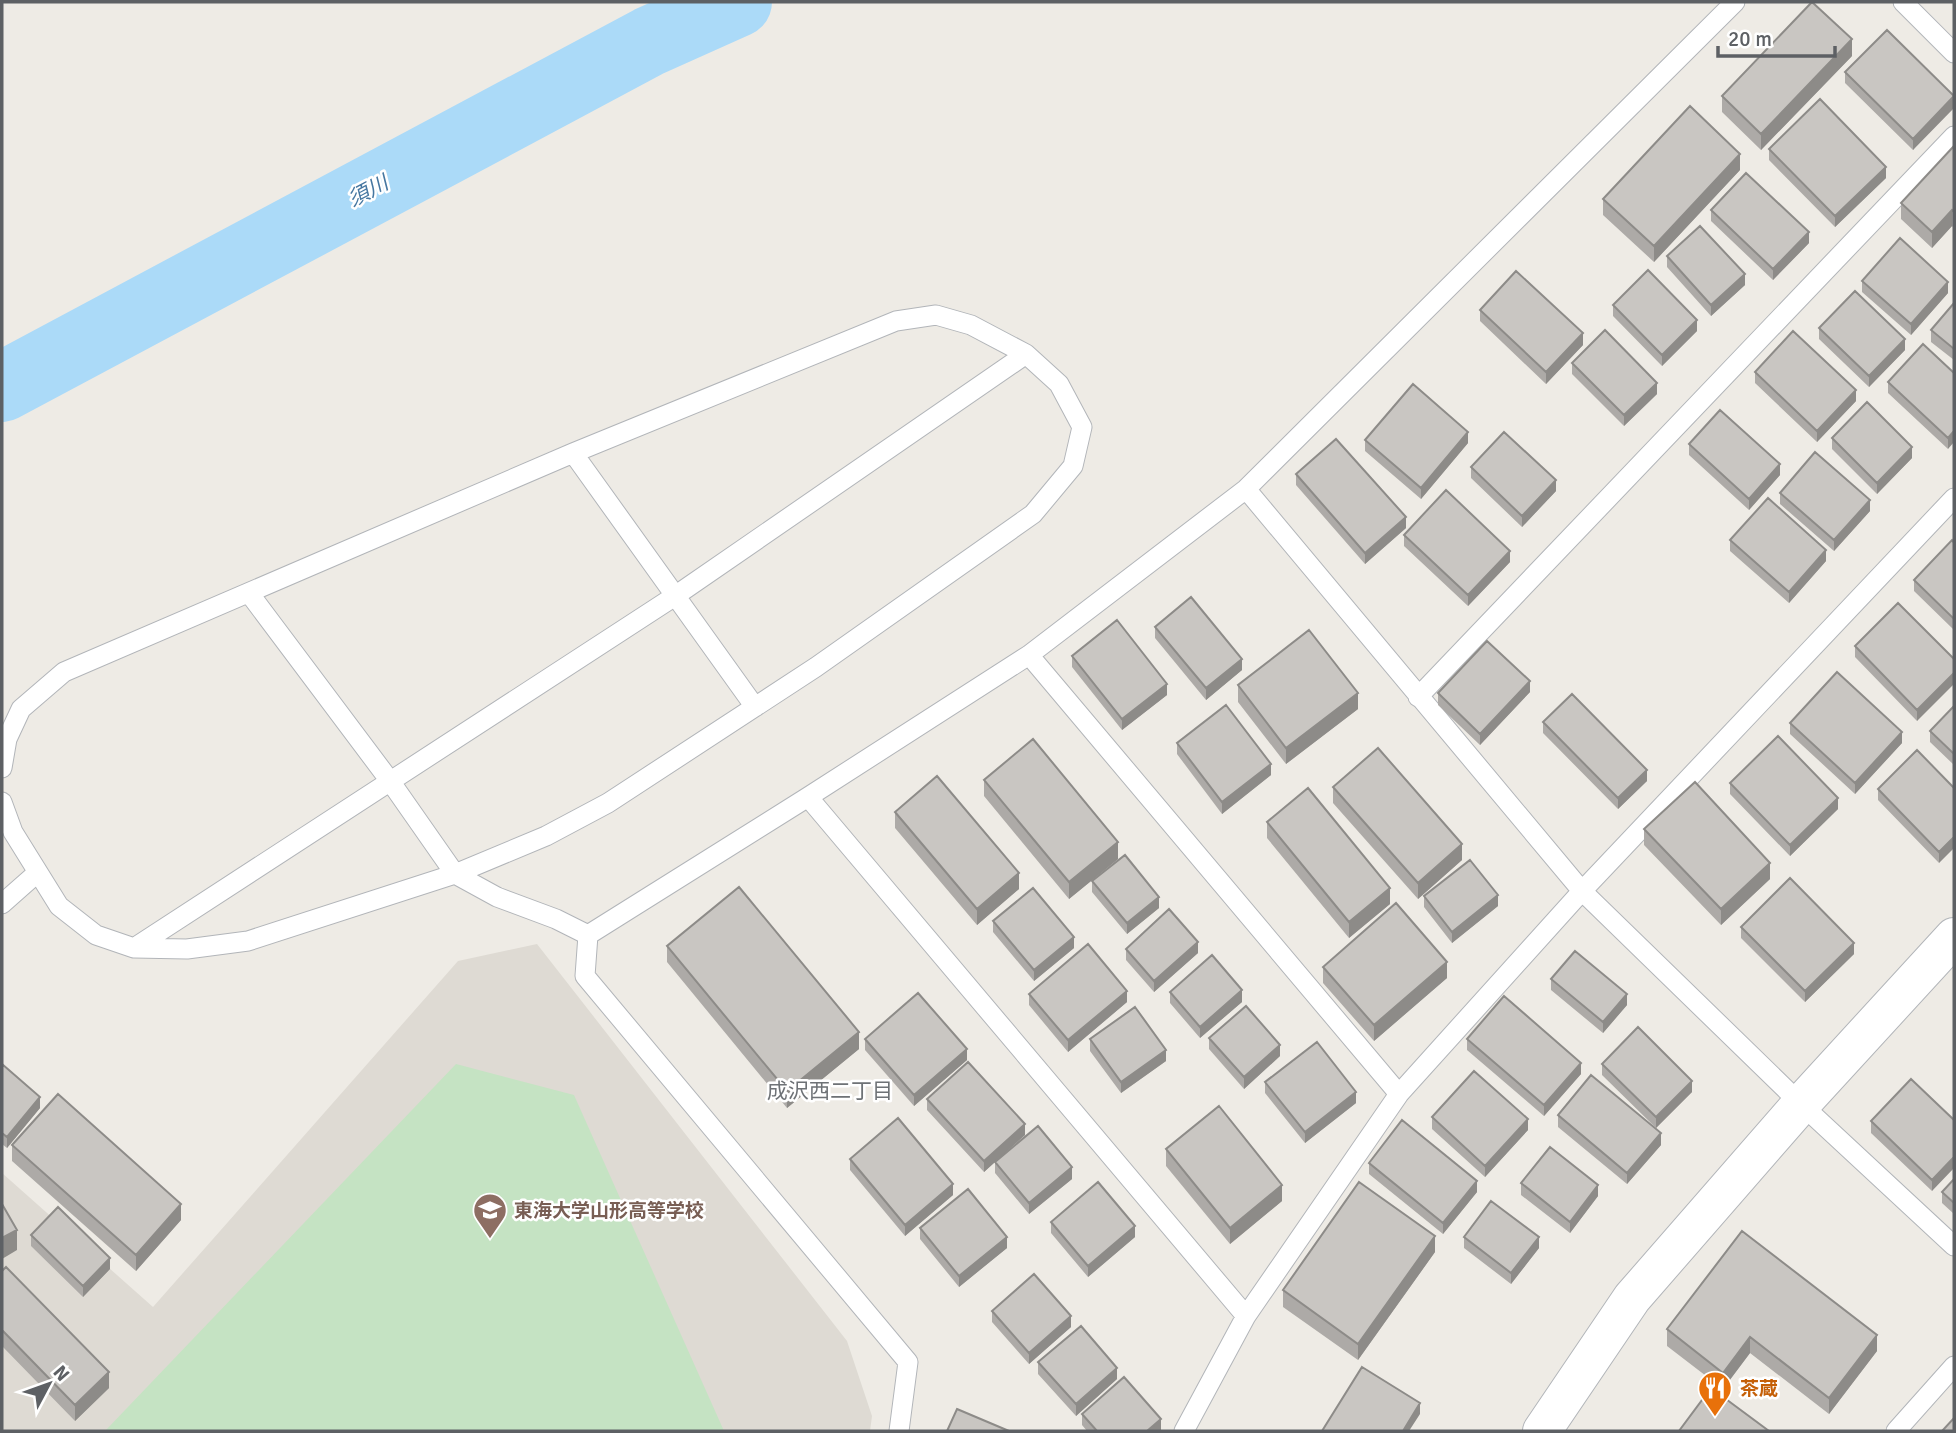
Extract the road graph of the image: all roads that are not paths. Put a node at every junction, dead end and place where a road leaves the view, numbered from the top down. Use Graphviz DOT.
graph roads {
  1 [pos="1735,2"];
  2 [pos="1903,2"];
  3 [pos="1954,52"];
  4 [pos="1954,135"];
  5 [pos="1026,354"];
  6 [pos="573,453"];
  7 [pos="1246,489"];
  8 [pos="1954,498"];
  9 [pos="249,593"];
  10 [pos="676,596"];
  11 [pos="1029,654"];
  12 [pos="1418,697"];
  13 [pos="755,706"];
  14 [pos="2,768"];
  15 [pos="390,781"];
  16 [pos="808,797"];
  17 [pos="2,802"];
  18 [pos="37,873"];
  19 [pos="455,874"];
  20 [pos="1582,891"];
  21 [pos="2,904"];
  22 [pos="588,935"];
  23 [pos="1954,937"];
  24 [pos="134,948"];
  25 [pos="1399,1094"];
  26 [pos="1801,1104"];
  27 [pos="1954,1246"];
  28 [pos="1246,1315"];
  29 [pos="1954,1366"];
  30 [pos="899,1431"];
  31 [pos="1184,1431"];
  32 [pos="1542,1431"];
  33 [pos="1896,1431"];
  1 -- 7 [label="lane"];
  2 -- 3 [label="lane"];
  4 -- 12 [label="lane"];
  5 -- 6 [label="lane"];
  5 -- 10 [label="lane"];
  5 -- 13 [label="lane"];
  6 -- 9 [label="lane"];
  6 -- 10 [label="lane"];
  7 -- 11 [label="lane"];
  7 -- 12 [label="lane"];
  8 -- 20 [label="lane"];
  9 -- 14 [label="lane"];
  9 -- 15 [label="lane"];
  10 -- 13 [label="lane"];
  10 -- 15 [label="lane"];
  11 -- 16 [label="lane"];
  11 -- 25 [label="lane"];
  12 -- 20 [label="lane"];
  13 -- 19 [label="lane"];
  15 -- 19 [label="lane"];
  15 -- 24 [label="lane"];
  16 -- 22 [label="lane"];
  16 -- 28 [label="lane"];
  17 -- 18 [label="lane"];
  18 -- 21 [label="lane"];
  18 -- 24 [label="lane"];
  19 -- 22 [label="lane"];
  19 -- 24 [label="lane"];
  20 -- 25 [label="lane"];
  20 -- 26 [label="lane"];
  22 -- 30 [label="lane"];
  23 -- 26 [label="street"];
  25 -- 28 [label="lane"];
  26 -- 27 [label="lane"];
  26 -- 32 [label="street"];
  28 -- 31 [label="lane"];
  29 -- 33 [label="lane"];
}
